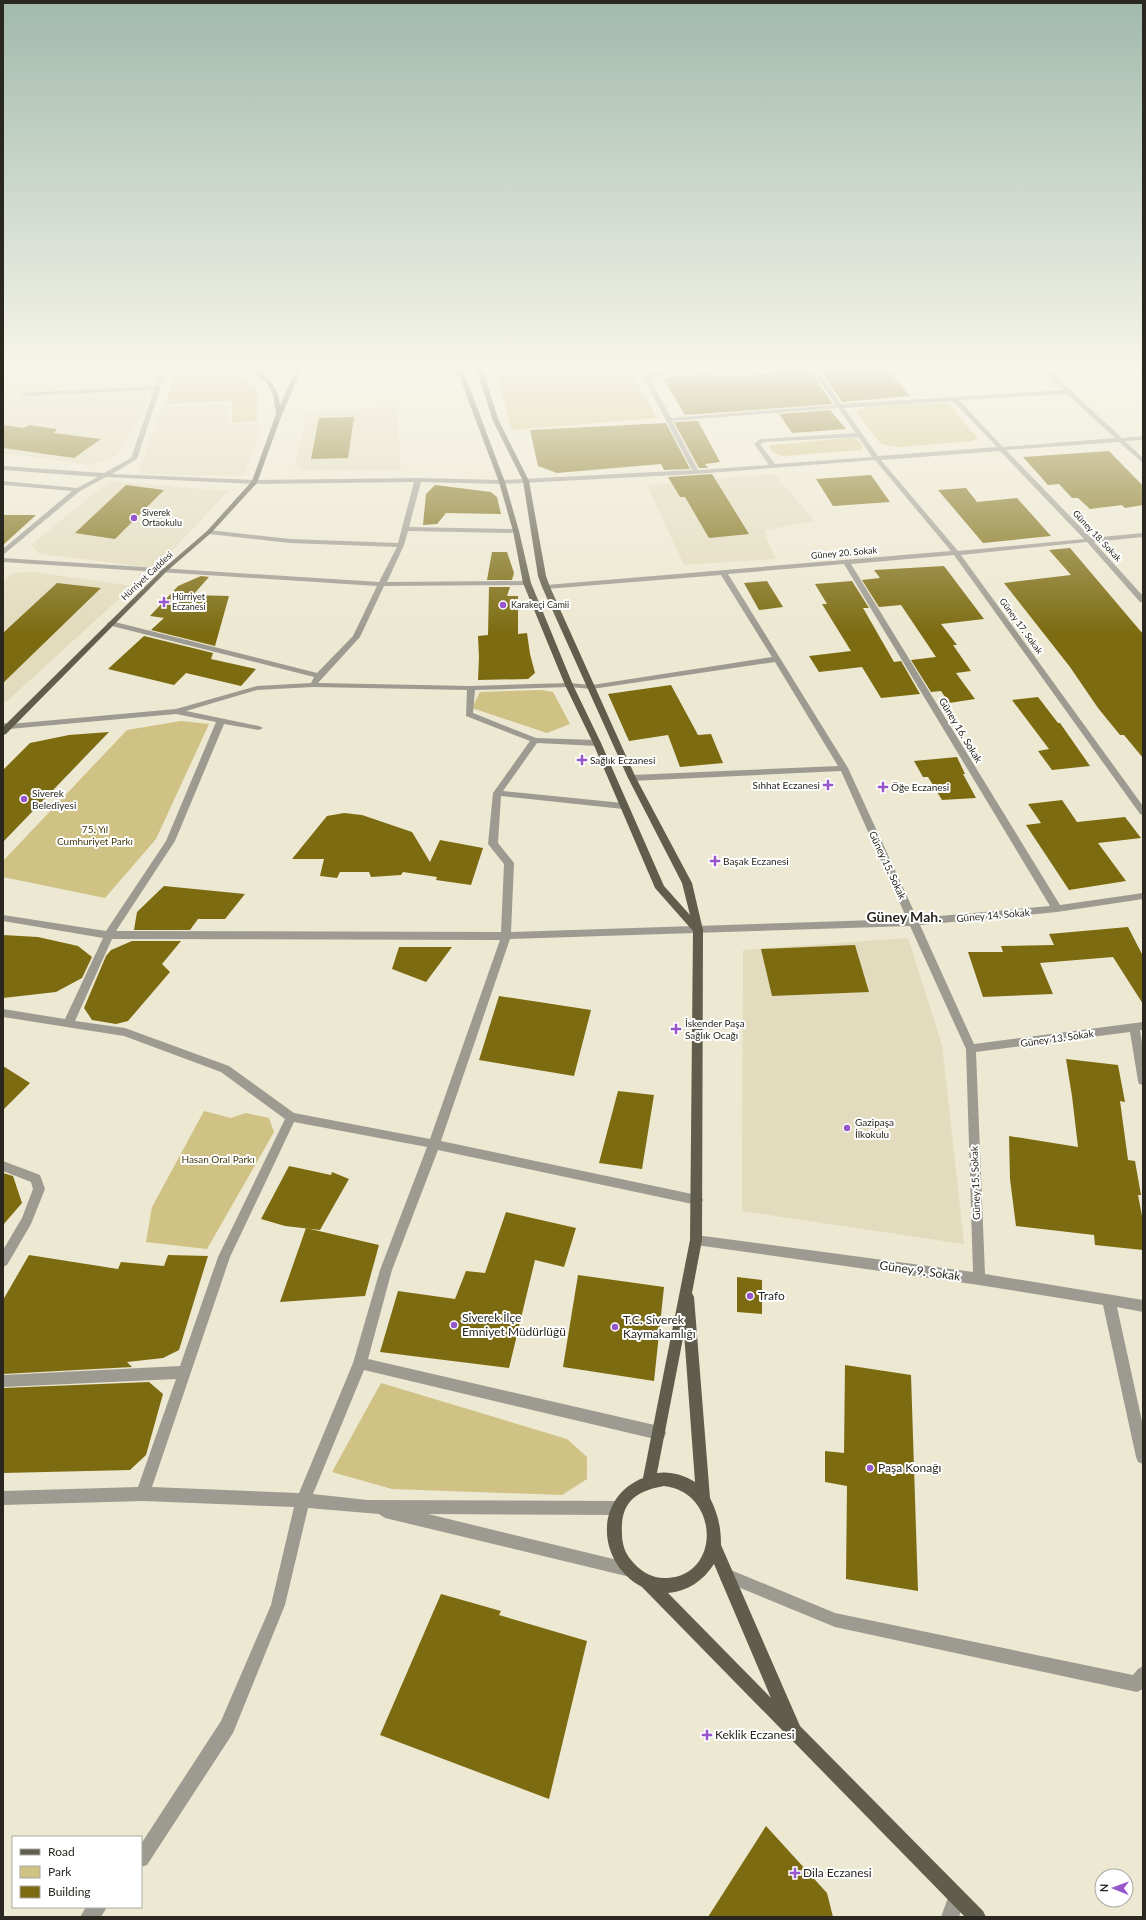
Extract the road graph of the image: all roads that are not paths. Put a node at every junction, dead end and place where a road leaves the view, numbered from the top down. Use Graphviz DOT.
graph roads {
  1 [pos="135,455"];
  2 [pos="265,455"];
  3 [pos="492,455"];
  4 [pos="513,455"];
  5 [pos="687,455"];
  6 [pos="765,455"];
  7 [pos="874,455"];
  8 [pos="923,455"];
  9 [pos="1005,455"];
  10 [pos="876,458"];
  11 [pos="773,466"];
  12 [pos="3,468"];
  13 [pos="696,472"];
  14 [pos="102,475"];
  15 [pos="418,480"];
  16 [pos="526,481"];
  17 [pos="255,482"];
  18 [pos="502,482"];
  19 [pos="3,483"];
  20 [pos="78,490"];
  21 [pos="406,529"];
  22 [pos="516,531"];
  23 [pos="209,532"];
  24 [pos="1143,535"];
  25 [pos="1089,540"];
  26 [pos="401,545"];
  27 [pos="3,553"];
  28 [pos="956,553"];
  29 [pos="3,560"];
  30 [pos="846,562"];
  31 [pos="165,570"];
  32 [pos="723,572"];
  33 [pos="527,583"];
  34 [pos="382,584"];
  35 [pos="546,587"];
  36 [pos="1143,600"];
  37 [pos="111,624"];
  38 [pos="777,659"];
  39 [pos="319,676"];
  40 [pos="313,685"];
  41 [pos="569,685"];
  42 [pos="592,687"];
  43 [pos="471,688"];
  44 [pos="177,712"];
  45 [pos="221,721"];
  46 [pos="5,728"];
  47 [pos="259,728"];
  48 [pos="535,740"];
  49 [pos="597,743"];
  50 [pos="844,768"];
  51 [pos="632,778"];
  52 [pos="497,793"];
  53 [pos="623,806"];
  54 [pos="1143,812"];
  55 [pos="1143,896"];
  56 [pos="1057,909"];
  57 [pos="3,918"];
  58 [pos="914,922"];
  59 [pos="698,930"];
  60 [pos="109,935"];
  61 [pos="506,936"];
  62 [pos="3,1013"];
  63 [pos="68,1024"];
  64 [pos="1138,1027"];
  65 [pos="971,1049"];
  66 [pos="1143,1081"];
  67 [pos="291,1117"];
  68 [pos="434,1144"];
  69 [pos="3,1166"];
  70 [pos="697,1200"];
  71 [pos="696,1240"];
  72 [pos="3,1261"];
  73 [pos="978,1279"];
  74 [pos="687,1283"];
  75 [pos="1109,1302"];
  76 [pos="1143,1306"];
  77 [pos="360,1363"];
  78 [pos="185,1372"];
  79 [pos="3,1381"];
  80 [pos="659,1433"];
  81 [pos="1143,1457"];
  82 [pos="650,1480"];
  83 [pos="143,1494"];
  84 [pos="3,1498"];
  85 [pos="703,1499"];
  86 [pos="303,1500"];
  87 [pos="367,1507"];
  88 [pos="618,1508"];
  89 [pos="714,1547"];
  90 [pos="630,1570"];
  91 [pos="726,1574"];
  92 [pos="646,1581"];
  93 [pos="1143,1674"];
  94 [pos="794,1732"];
  95 [pos="142,1857"];
  96 [pos="956,1898"];
  97 [pos="97,1908"];
  98 [pos="89,1917"];
  99 [pos="950,1917"];
  100 [pos="977,1917"];
  1 -- 14 [label="street"];
  2 -- 17 [label="main road, Hürriyet Caddesi"];
  3 -- 18 [label="main road"];
  4 -- 16 [label="main road"];
  5 -- 13 [label="street"];
  6 -- 11 [label="street"];
  7 -- 10 [label="street, Güney 17. Sokak"];
  8 -- 10 [label="street"];
  9 -- 25 [label="street, Güney 18. Sokak"];
  10 -- 11 [label="street"];
  10 -- 28 [label="street, Güney 17. Sokak"];
  11 -- 13 [label="street"];
  12 -- 14 [label="street"];
  13 -- 16 [label="street"];
  14 -- 17 [label="street"];
  14 -- 20 [label="street"];
  15 -- 17 [label="street"];
  15 -- 18 [label="street"];
  15 -- 21 [label="street"];
  16 -- 18 [label="street"];
  16 -- 35 [label="main road"];
  17 -- 23 [label="main road, Hürriyet Caddesi"];
  18 -- 22 [label="main road"];
  19 -- 20 [label="street"];
  20 -- 27 [label="street"];
  21 -- 22 [label="street"];
  21 -- 26 [label="street"];
  22 -- 33 [label="main road"];
  23 -- 26 [label="street"];
  23 -- 31 [label="main road, Hürriyet Caddesi"];
  24 -- 25 [label="street, Güney 20. Sokak"];
  25 -- 28 [label="street, Güney 20. Sokak"];
  25 -- 36 [label="street, Güney 18. Sokak"];
  26 -- 34 [label="street"];
  28 -- 30 [label="street, Güney 20. Sokak"];
  28 -- 54 [label="street, Güney 17. Sokak"];
  29 -- 31 [label="street"];
  30 -- 32 [label="street, Güney 20. Sokak"];
  30 -- 56 [label="street, Güney 16. Sokak"];
  31 -- 34 [label="street"];
  31 -- 37 [label="main road, Hürriyet Caddesi"];
  32 -- 35 [label="street, Güney 20. Sokak"];
  32 -- 38 [label="street, Güney 15. Sokak"];
  33 -- 34 [label="street"];
  33 -- 41 [label="main road"];
  34 -- 39 [label="street"];
  35 -- 42 [label="main road"];
  37 -- 39 [label="street"];
  37 -- 46 [label="main road, Hürriyet Caddesi"];
  38 -- 42 [label="street"];
  38 -- 50 [label="street, Güney 15. Sokak"];
  39 -- 40 [label="street"];
  40 -- 43 [label="street"];
  40 -- 44 [label="street"];
  41 -- 42 [label="street"];
  41 -- 43 [label="street"];
  41 -- 49 [label="main road"];
  42 -- 51 [label="main road"];
  43 -- 48 [label="street"];
  44 -- 45 [label="street"];
  44 -- 46 [label="street"];
  45 -- 47 [label="street"];
  45 -- 60 [label="street"];
  48 -- 49 [label="street"];
  48 -- 52 [label="street"];
  49 -- 53 [label="main road"];
  50 -- 51 [label="street"];
  50 -- 58 [label="street, Güney 15. Sokak"];
  51 -- 59 [label="main road"];
  52 -- 53 [label="street"];
  52 -- 61 [label="street"];
  53 -- 59 [label="main road"];
  55 -- 56 [label="street, Güney 14. Sokak"];
  56 -- 58 [label="street, Güney 14. Sokak"];
  57 -- 60 [label="street, Güney 14. Sokak"];
  58 -- 59 [label="street, Güney 14. Sokak"];
  58 -- 65 [label="street, Güney 15. Sokak"];
  59 -- 61 [label="street, Güney 14. Sokak"];
  59 -- 70 [label="main road"];
  60 -- 61 [label="street, Güney 14. Sokak"];
  60 -- 63 [label="street"];
  61 -- 68 [label="street"];
  62 -- 63 [label="street"];
  63 -- 67 [label="street"];
  64 -- 65 [label="street, Güney 13. Sokak"];
  64 -- 66 [label="street"];
  65 -- 73 [label="street, Güney 15. Sokak"];
  67 -- 68 [label="street"];
  67 -- 78 [label="street"];
  68 -- 70 [label="street"];
  68 -- 77 [label="street"];
  69 -- 72 [label="street"];
  70 -- 71 [label="main road"];
  71 -- 73 [label="street, Güney 9. Sokak"];
  71 -- 74 [label="main road"];
  73 -- 75 [label="street, Güney 9. Sokak"];
  74 -- 80 [label="main road"];
  74 -- 85 [label="main road"];
  75 -- 76 [label="street, Güney 9. Sokak"];
  75 -- 81 [label="street"];
  77 -- 80 [label="street"];
  77 -- 86 [label="street"];
  78 -- 79 [label="street"];
  78 -- 83 [label="street"];
  80 -- 82 [label="main road"];
  82 -- 85 [label="main road"];
  82 -- 88 [label="main road"];
  83 -- 84 [label="street"];
  83 -- 86 [label="street"];
  85 -- 89 [label="main road"];
  86 -- 87 [label="street"];
  86 -- 95 [label="street"];
  87 -- 88 [label="street"];
  87 -- 90 [label="street"];
  88 -- 90 [label="main road"];
  89 -- 91 [label="main road"];
  89 -- 92 [label="main road"];
  90 -- 92 [label="main road"];
  91 -- 93 [label="street"];
  91 -- 94 [label="main road"];
  92 -- 94 [label="main road"];
  94 -- 96 [label="main road"];
  96 -- 99 [label="street"];
  96 -- 100 [label="main road"];
  97 -- 98 [label="street"];
}
